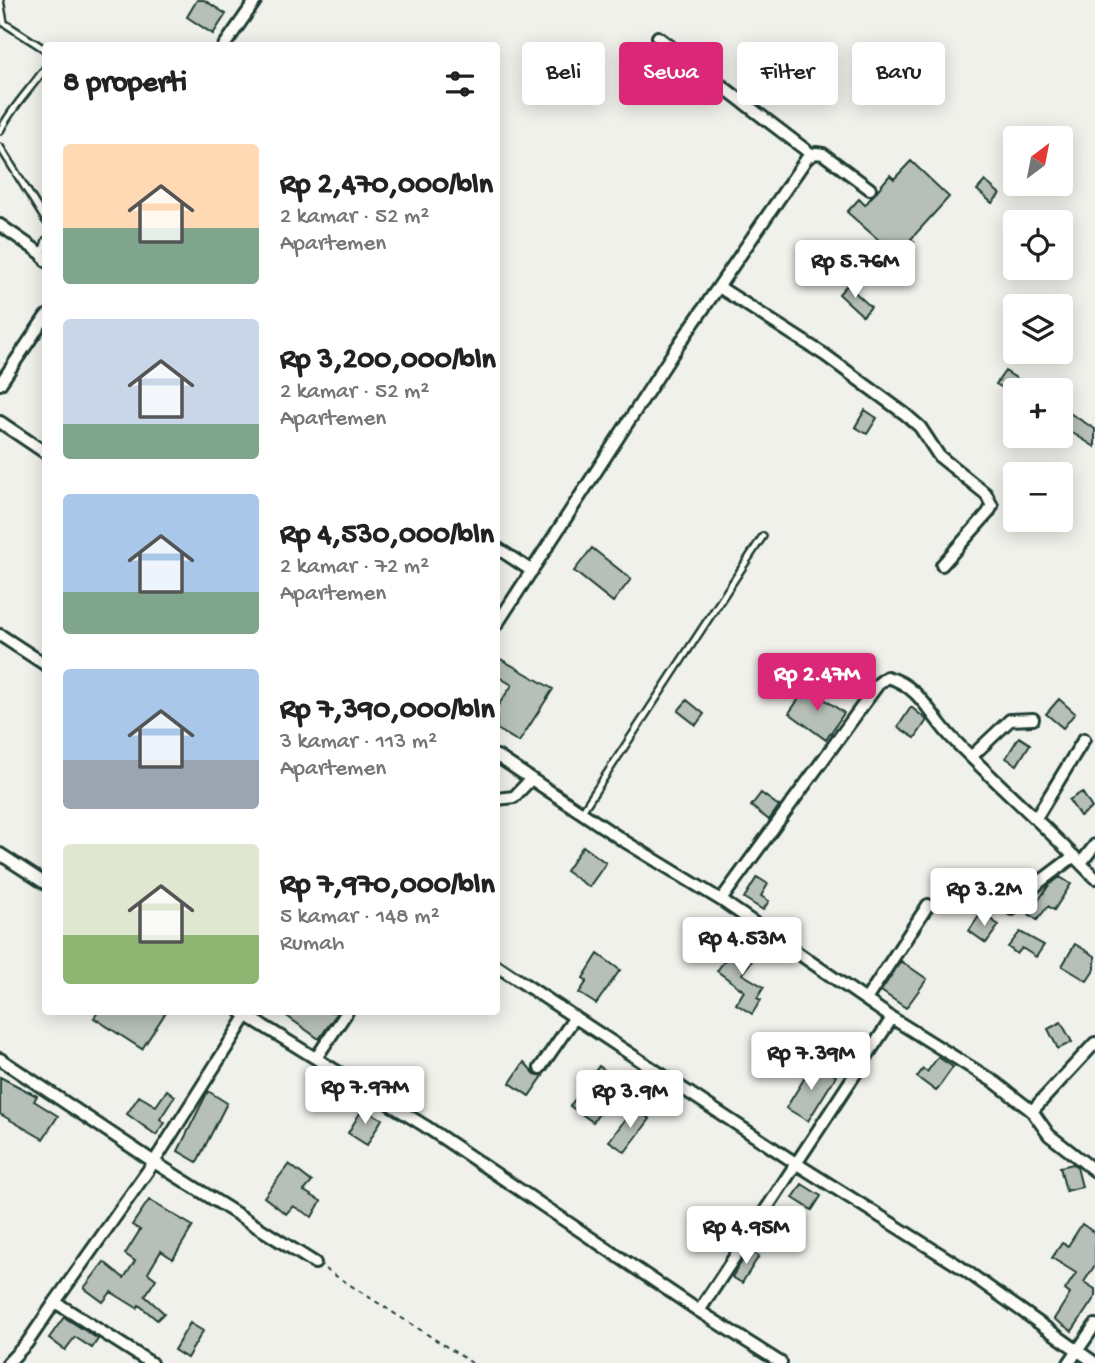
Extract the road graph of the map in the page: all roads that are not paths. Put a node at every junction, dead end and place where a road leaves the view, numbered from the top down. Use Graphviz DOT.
graph roads {
  1 [pos="1,0"];
  2 [pos="256,0"];
  3 [pos="658,37"];
  4 [pos="227,42"];
  5 [pos="42,47"];
  6 [pos="42,73"];
  7 [pos="0,131"];
  8 [pos="0,147"];
  9 [pos="811,154"];
  10 [pos="870,189"];
  11 [pos="42,215"];
  12 [pos="0,225"];
  13 [pos="42,256"];
  14 [pos="719,287"];
  15 [pos="42,322"];
  16 [pos="0,384"];
  17 [pos="0,422"];
  18 [pos="42,450"];
  19 [pos="763,536"];
  20 [pos="500,550"];
  21 [pos="942,565"];
  22 [pos="531,571"];
  23 [pos="500,619"];
  24 [pos="0,635"];
  25 [pos="42,662"];
  26 [pos="1033,719"];
  27 [pos="1084,739"];
  28 [pos="972,756"];
  29 [pos="500,759"];
  30 [pos="531,779"];
  31 [pos="500,799"];
  32 [pos="581,813"];
  33 [pos="1036,818"];
  34 [pos="1095,845"];
  35 [pos="0,854"];
  36 [pos="1078,860"];
  37 [pos="1095,878"];
  38 [pos="42,881"];
  39 [pos="721,900"];
  40 [pos="928,905"];
  41 [pos="1012,909"];
  42 [pos="500,968"];
  43 [pos="867,998"];
  44 [pos="245,1015"];
  45 [pos="249,1015"];
  46 [pos="345,1015"];
  47 [pos="575,1017"];
  48 [pos="892,1018"];
  49 [pos="1095,1042"];
  50 [pos="316,1058"];
  51 [pos="0,1059"];
  52 [pos="540,1068"];
  53 [pos="1032,1111"];
  54 [pos="154,1162"];
  55 [pos="797,1164"];
  56 [pos="1095,1171"];
  57 [pos="315,1263"];
  58 [pos="55,1302"];
  59 [pos="699,1311"];
  60 [pos="1095,1325"];
  61 [pos="1077,1351"];
  62 [pos="8,1363"];
  63 [pos="151,1363"];
  64 [pos="781,1363"];
  65 [pos="1069,1363"];
  66 [pos="1095,1363"];
  1 -- 5 [label="lane"];
  2 -- 4 [label="street"];
  3 -- 9 [label="street"];
  6 -- 7 [label="lane"];
  8 -- 11 [label="lane"];
  9 -- 10 [label="street"];
  9 -- 14 [label="street"];
  12 -- 13 [label="street"];
  14 -- 21 [label="street"];
  14 -- 22 [label="street"];
  15 -- 16 [label="street"];
  17 -- 18 [label="street"];
  19 -- 32 [label="lane"];
  20 -- 22 [label="street"];
  22 -- 23 [label="street"];
  24 -- 25 [label="street"];
  26 -- 28 [label="street"];
  27 -- 33 [label="street"];
  28 -- 33 [label="street"];
  28 -- 39 [label="street"];
  29 -- 30 [label="street"];
  30 -- 31 [label="street"];
  30 -- 32 [label="street"];
  32 -- 39 [label="street"];
  33 -- 36 [label="street"];
  34 -- 36 [label="street"];
  35 -- 38 [label="street"];
  36 -- 37 [label="street"];
  36 -- 41 [label="street"];
  39 -- 43 [label="street"];
  40 -- 43 [label="street"];
  42 -- 47 [label="street"];
  43 -- 48 [label="street"];
  44 -- 54 [label="street"];
  45 -- 50 [label="street"];
  46 -- 50 [label="street"];
  47 -- 52 [label="street"];
  47 -- 55 [label="street"];
  48 -- 53 [label="street"];
  48 -- 55 [label="street"];
  49 -- 53 [label="street"];
  50 -- 59 [label="street"];
  51 -- 54 [label="street"];
  53 -- 56 [label="street"];
  54 -- 57 [label="street"];
  54 -- 58 [label="street"];
  55 -- 59 [label="street"];
  55 -- 61 [label="street"];
  58 -- 62 [label="street"];
  58 -- 63 [label="street"];
  59 -- 64 [label="street"];
  60 -- 61 [label="street"];
  61 -- 65 [label="street"];
  61 -- 66 [label="street"];
}
